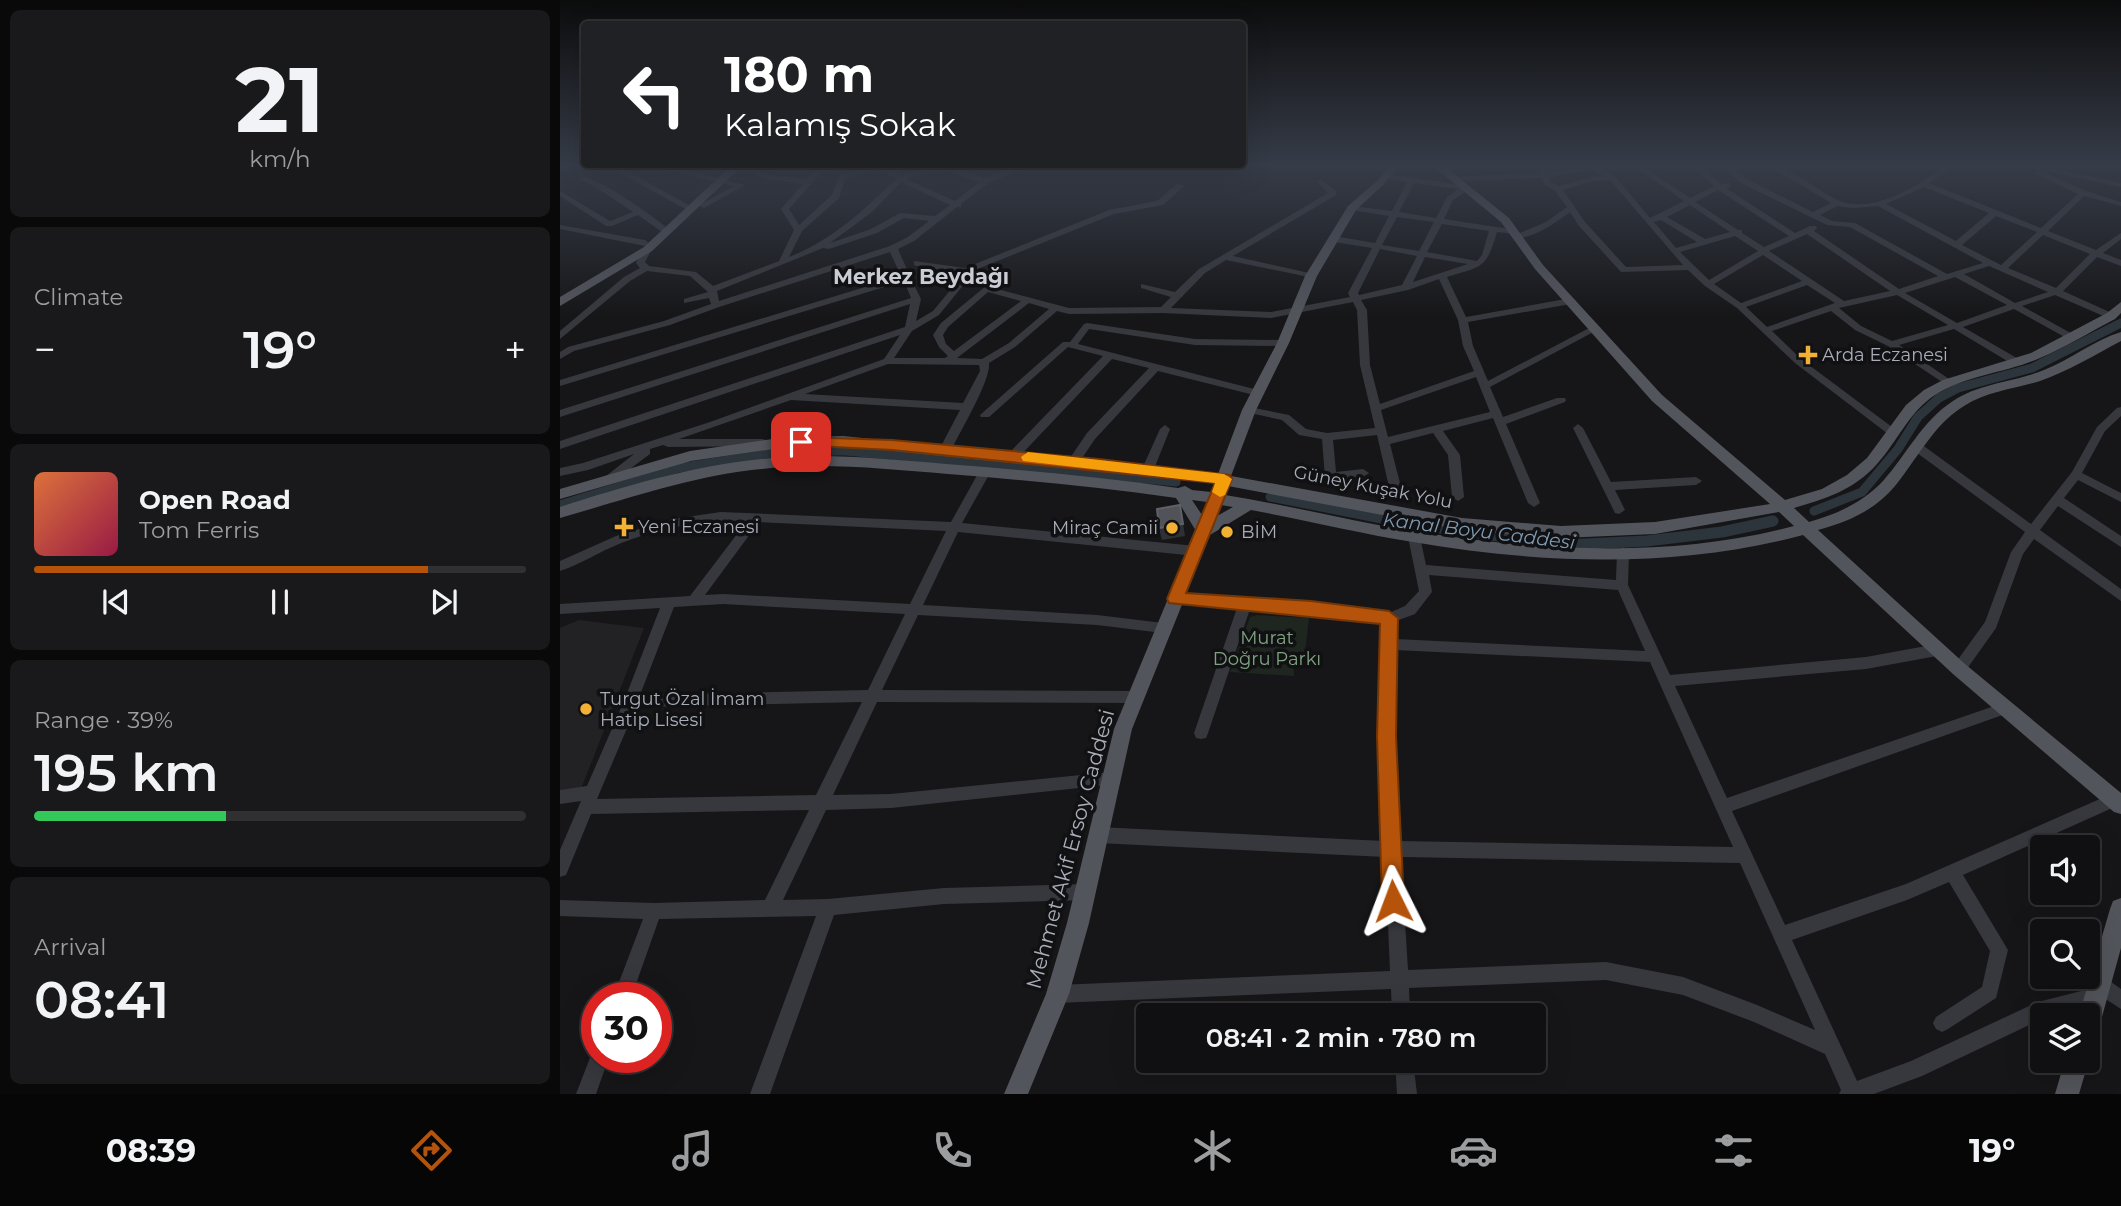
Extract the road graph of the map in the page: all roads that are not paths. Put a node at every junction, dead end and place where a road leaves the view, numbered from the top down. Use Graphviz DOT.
graph roads {
  1 [pos="596,216"];
  2 [pos="630,216"];
  3 [pos="645,216"];
  4 [pos="682,216"];
  5 [pos="789,216"];
  6 [pos="814,216"];
  7 [pos="861,216"];
  8 [pos="901,216"];
  9 [pos="912,216"];
  10 [pos="941,216"];
  11 [pos="1102,216"];
  12 [pos="1294,216"];
  13 [pos="1347,216"];
  14 [pos="1394,216"];
  15 [pos="1403,216"];
  16 [pos="1441,216"];
  17 [pos="1501,216"];
  18 [pos="1560,216"];
  19 [pos="1578,216"];
  20 [pos="1644,216"];
  21 [pos="1665,216"];
  22 [pos="1715,216"];
  23 [pos="1763,216"];
  24 [pos="1818,216"];
  25 [pos="1904,216"];
  26 [pos="1991,216"];
  27 [pos="1999,216"];
  28 [pos="2059,216"];
  29 [pos="1662,218"];
  30 [pos="937,219"];
  31 [pos="1438,221"];
  32 [pos="1648,221"];
  33 [pos="1830,223"];
  34 [pos="560,227"];
  35 [pos="664,230"];
  36 [pos="798,230"];
  37 [pos="1493,230"];
  38 [pos="1807,230"];
  39 [pos="2043,231"];
  40 [pos="1739,232"];
  41 [pos="1518,234"];
  42 [pos="2121,235"];
  43 [pos="1794,236"];
  44 [pos="1334,239"];
  45 [pos="1704,242"];
  46 [pos="1958,244"];
  47 [pos="646,246"];
  48 [pos="1376,247"];
  49 [pos="893,248"];
  50 [pos="815,250"];
  51 [pos="1765,250"];
  52 [pos="1674,251"];
  53 [pos="1421,254"];
  54 [pos="2094,255"];
  55 [pos="1224,257"];
  56 [pos="1990,262"];
  57 [pos="781,263"];
  58 [pos="918,263"];
  59 [pos="2121,263"];
  60 [pos="1479,264"];
  61 [pos="1689,267"];
  62 [pos="646,268"];
  63 [pos="2003,268"];
  64 [pos="966,271"];
  65 [pos="1957,274"];
  66 [pos="1442,275"];
  67 [pos="1311,276"];
  68 [pos="908,277"];
  69 [pos="1946,277"];
  70 [pos="1809,281"];
  71 [pos="1709,284"];
  72 [pos="1144,286"];
  73 [pos="1405,288"];
  74 [pos="1156,289"];
  75 [pos="2058,291"];
  76 [pos="560,292"];
  77 [pos="712,292"];
  78 [pos="1898,292"];
  79 [pos="1178,296"];
  80 [pos="916,299"];
  81 [pos="1029,299"];
  82 [pos="1356,300"];
  83 [pos="687,301"];
  84 [pos="1571,301"];
  85 [pos="560,302"];
  86 [pos="716,305"];
  87 [pos="1740,306"];
  88 [pos="1838,306"];
  89 [pos="2017,306"];
  90 [pos="2121,306"];
  91 [pos="1054,309"];
  92 [pos="1112,309"];
  93 [pos="1136,309"];
  94 [pos="1163,310"];
  95 [pos="1296,312"];
  96 [pos="2111,316"];
  97 [pos="1463,320"];
  98 [pos="1956,326"];
  99 [pos="1100,328"];
  100 [pos="1596,328"];
  101 [pos="909,329"];
  102 [pos="1768,330"];
  103 [pos="560,336"];
  104 [pos="2121,336"];
  105 [pos="2073,338"];
  106 [pos="1283,343"];
  107 [pos="1073,344"];
  108 [pos="1891,344"];
  109 [pos="1110,355"];
  110 [pos="560,356"];
  111 [pos="950,357"];
  112 [pos="887,361"];
  113 [pos="984,362"];
  114 [pos="2018,363"];
  115 [pos="1156,368"];
  116 [pos="1479,373"];
  117 [pos="560,383"];
  118 [pos="1948,383"];
  119 [pos="1485,386"];
  120 [pos="1258,393"];
  121 [pos="789,397"];
  122 [pos="1561,400"];
  123 [pos="968,407"];
  124 [pos="1375,409"];
  125 [pos="1249,410"];
  126 [pos="2121,410"];
  127 [pos="560,414"];
  128 [pos="985,415"];
  129 [pos="1498,418"];
  130 [pos="1436,428"];
  131 [pos="1578,428"];
  132 [pos="1165,429"];
  133 [pos="1892,433"];
  134 [pos="1382,436"];
  135 [pos="1327,437"];
  136 [pos="657,443"];
  137 [pos="780,443"];
  138 [pos="560,445"];
  139 [pos="1917,447"];
  140 [pos="945,450"];
  141 [pos="1013,456"];
  142 [pos="1074,461"];
  143 [pos="1148,469"];
  144 [pos="560,472"];
  145 [pos="984,473"];
  146 [pos="1363,473"];
  147 [pos="1189,474"];
  148 [pos="2076,474"];
  149 [pos="1224,479"];
  150 [pos="607,480"];
  151 [pos="1696,481"];
  152 [pos="1259,485"];
  153 [pos="1609,486"];
  154 [pos="1396,491"];
  155 [pos="1180,493"];
  156 [pos="560,494"];
  157 [pos="1458,497"];
  158 [pos="2121,498"];
  159 [pos="1217,499"];
  160 [pos="2057,499"];
  161 [pos="1806,500"];
  162 [pos="1534,503"];
  163 [pos="1250,504"];
  164 [pos="1783,507"];
  165 [pos="1619,510"];
  166 [pos="1765,511"];
  167 [pos="560,513"];
  168 [pos="755,519"];
  169 [pos="1828,523"];
  170 [pos="954,527"];
  171 [pos="1805,528"];
  172 [pos="1204,531"];
  173 [pos="2034,531"];
  174 [pos="1786,533"];
  175 [pos="1413,537"];
  176 [pos="2121,542"];
  177 [pos="1196,551"];
  178 [pos="1623,552"];
  179 [pos="560,566"];
  180 [pos="1424,570"];
  181 [pos="1622,585"];
  182 [pos="2121,596"];
  183 [pos="1175,599"];
  184 [pos="694,600"];
  185 [pos="668,602"];
  186 [pos="1245,605"];
  187 [pos="560,609"];
  188 [pos="914,609"];
  189 [pos="1389,618"];
  190 [pos="1163,628"];
  191 [pos="1388,644"];
  192 [pos="1937,650"];
  193 [pos="1656,657"];
  194 [pos="1959,669"];
  195 [pos="1668,681"];
  196 [pos="871,696"];
  197 [pos="1134,697"];
  198 [pos="631,701"];
  199 [pos="2006,708"];
  200 [pos="1201,733"];
  201 [pos="1111,779"];
  202 [pos="560,797"];
  203 [pos="588,800"];
  204 [pos="2118,802"];
  205 [pos="821,803"];
  206 [pos="1723,807"];
  207 [pos="1098,835"];
  208 [pos="1391,849"];
  209 [pos="1745,855"];
  210 [pos="560,869"];
  211 [pos="1952,872"];
  212 [pos="1086,891"];
  213 [pos="828,906"];
  214 [pos="560,908"];
  215 [pos="770,908"];
  216 [pos="2121,909"];
  217 [pos="654,911"];
  218 [pos="1781,935"];
  219 [pos="1398,979"];
  220 [pos="628,982"];
  221 [pos="2100,982"];
  222 [pos="2098,989"];
  223 [pos="1057,995"];
  224 [pos="2121,1000"];
  225 [pos="1400,1003"];
  226 [pos="2094,1003"];
  227 [pos="1942,1023"];
  228 [pos="1833,1048"];
  229 [pos="594,1073"];
  230 [pos="1405,1073"];
  231 [pos="2073,1073"];
  232 [pos="1850,1093"];
  233 [pos="586,1094"];
  234 [pos="760,1094"];
  235 [pos="1016,1094"];
  236 [pos="1407,1094"];
  237 [pos="2067,1094"];
  1 -- 2 [label="street"];
  3 -- 35 [label="street"];
  4 -- 35 [label="main road"];
  5 -- 36 [label="street"];
  6 -- 36 [label="street"];
  7 -- 50 [label="street"];
  8 -- 50 [label="street"];
  9 -- 30 [label="street"];
  10 -- 30 [label="street"];
  11 -- 64 [label="street"];
  12 -- 55 [label="street"];
  13 -- 44 [label="main road, Mehmet Akif Ersoy Caddesi"];
  14 -- 48 [label="street"];
  15 -- 31 [label="street"];
  16 -- 31 [label="street"];
  17 -- 41 [label="main road"];
  18 -- 41 [label="street"];
  19 -- 61 [label="street"];
  20 -- 32 [label="street"];
  21 -- 29 [label="street"];
  22 -- 40 [label="street"];
  23 -- 43 [label="street"];
  24 -- 33 [label="street"];
  25 -- 46 [label="street"];
  26 -- 46 [label="street"];
  27 -- 39 [label="street"];
  28 -- 39 [label="street"];
  29 -- 32 [label="street"];
  29 -- 45 [label="street"];
  30 -- 49 [label="street"];
  31 -- 37 [label="street"];
  31 -- 53 [label="street"];
  32 -- 52 [label="street"];
  33 -- 38 [label="street"];
  33 -- 69 [label="street"];
  34 -- 47 [label="street"];
  35 -- 47 [label="main road"];
  36 -- 57 [label="street"];
  37 -- 41 [label="street"];
  37 -- 60 [label="street"];
  38 -- 43 [label="street"];
  38 -- 78 [label="street"];
  39 -- 54 [label="street"];
  39 -- 63 [label="street"];
  40 -- 45 [label="street"];
  40 -- 51 [label="street"];
  41 -- 84 [label="main road"];
  42 -- 54 [label="street"];
  43 -- 51 [label="street"];
  44 -- 48 [label="street"];
  44 -- 67 [label="main road, Mehmet Akif Ersoy Caddesi"];
  45 -- 52 [label="street"];
  46 -- 56 [label="street"];
  47 -- 62 [label="street"];
  47 -- 76 [label="main road"];
  47 -- 85 [label="main road"];
  48 -- 53 [label="street"];
  48 -- 82 [label="street"];
  49 -- 68 [label="street"];
  49 -- 86 [label="street"];
  50 -- 57 [label="street"];
  51 -- 70 [label="street"];
  51 -- 71 [label="street"];
  52 -- 61 [label="street"];
  53 -- 60 [label="street"];
  53 -- 73 [label="street"];
  54 -- 59 [label="street"];
  54 -- 75 [label="street"];
  55 -- 67 [label="street"];
  55 -- 79 [label="street"];
  56 -- 63 [label="street"];
  56 -- 65 [label="street"];
  57 -- 77 [label="street"];
  58 -- 64 [label="street"];
  60 -- 66 [label="street"];
  61 -- 71 [label="street"];
  62 -- 77 [label="street"];
  62 -- 103 [label="street"];
  63 -- 75 [label="street"];
  64 -- 101 [label="street"];
  65 -- 69 [label="street"];
  65 -- 89 [label="street"];
  66 -- 73 [label="street"];
  66 -- 97 [label="street"];
  67 -- 95 [label="main road, Mehmet Akif Ersoy Caddesi"];
  68 -- 80 [label="street"];
  68 -- 117 [label="street"];
  69 -- 78 [label="street"];
  70 -- 87 [label="street"];
  70 -- 88 [label="street"];
  71 -- 87 [label="street"];
  72 -- 74 [label="street"];
  73 -- 82 [label="street"];
  74 -- 79 [label="street"];
  74 -- 93 [label="street"];
  75 -- 89 [label="street"];
  75 -- 96 [label="street"];
  77 -- 83 [label="street"];
  77 -- 86 [label="street"];
  78 -- 88 [label="street"];
  78 -- 98 [label="street"];
  79 -- 94 [label="street"];
  80 -- 101 [label="street"];
  80 -- 127 [label="street"];
  81 -- 91 [label="street"];
  81 -- 111 [label="street"];
  81 -- 111 [label="street"];
  82 -- 95 [label="street"];
  82 -- 124 [label="street"];
  84 -- 97 [label="street"];
  84 -- 100 [label="main road"];
  86 -- 110 [label="street"];
  87 -- 102 [label="street"];
  88 -- 102 [label="street"];
  88 -- 108 [label="street"];
  89 -- 98 [label="street"];
  89 -- 105 [label="street"];
  90 -- 96 [label="main road, Güney Kuşak Yolu"];
  91 -- 92 [label="street"];
  91 -- 113 [label="street"];
  92 -- 93 [label="street"];
  92 -- 99 [label="street"];
  93 -- 94 [label="street"];
  94 -- 95 [label="street"];
  95 -- 106 [label="main road, Mehmet Akif Ersoy Caddesi"];
  96 -- 105 [label="main road, Güney Kuşak Yolu"];
  97 -- 116 [label="street"];
  98 -- 108 [label="street"];
  98 -- 114 [label="street"];
  99 -- 106 [label="street"];
  99 -- 107 [label="street"];
  100 -- 119 [label="street"];
  100 -- 164 [label="main road"];
  101 -- 112 [label="street"];
  101 -- 138 [label="street"];
  102 -- 133 [label="street"];
  104 -- 139 [label="main road"];
  105 -- 114 [label="main road, Güney Kuşak Yolu"];
  106 -- 120 [label="main road, Mehmet Akif Ersoy Caddesi"];
  107 -- 109 [label="street"];
  107 -- 128 [label="street"];
  108 -- 118 [label="street"];
  109 -- 115 [label="street"];
  109 -- 141 [label="street"];
  111 -- 112 [label="street"];
  111 -- 113 [label="street"];
  112 -- 121 [label="street"];
  113 -- 123 [label="street"];
  114 -- 118 [label="main road, Güney Kuşak Yolu"];
  115 -- 120 [label="street"];
  115 -- 142 [label="street"];
  116 -- 119 [label="street"];
  116 -- 124 [label="street"];
  118 -- 133 [label="main road, Güney Kuşak Yolu"];
  119 -- 129 [label="street"];
  120 -- 125 [label="main road, Mehmet Akif Ersoy Caddesi"];
  121 -- 123 [label="street"];
  121 -- 136 [label="street"];
  122 -- 129 [label="street"];
  123 -- 140 [label="street"];
  124 -- 134 [label="street"];
  125 -- 135 [label="street"];
  125 -- 149 [label="main road, Mehmet Akif Ersoy Caddesi"];
  126 -- 148 [label="street"];
  129 -- 130 [label="street"];
  129 -- 162 [label="street"];
  130 -- 134 [label="street"];
  130 -- 157 [label="street"];
  131 -- 153 [label="street"];
  132 -- 143 [label="street"];
  133 -- 161 [label="main road, Güney Kuşak Yolu"];
  134 -- 135 [label="street"];
  134 -- 154 [label="street"];
  135 -- 146 [label="street"];
  136 -- 137 [label="street"];
  136 -- 144 [label="street"];
  136 -- 150 [label="street"];
  137 -- 140 [label="main road, Güney Kuşak Yolu"];
  137 -- 150 [label="main road, Güney Kuşak Yolu"];
  139 -- 169 [label="main road"];
  139 -- 173 [label="street"];
  140 -- 141 [label="main road, Güney Kuşak Yolu"];
  141 -- 142 [label="main road, Güney Kuşak Yolu"];
  142 -- 143 [label="main road, Güney Kuşak Yolu"];
  143 -- 147 [label="main road, Güney Kuşak Yolu"];
  145 -- 155 [label="main road"];
  145 -- 167 [label="main road"];
  145 -- 170 [label="street"];
  147 -- 149 [label="main road, Güney Kuşak Yolu"];
  147 -- 155 [label="main road"];
  148 -- 158 [label="street"];
  148 -- 160 [label="street"];
  149 -- 152 [label="main road, Güney Kuşak Yolu"];
  149 -- 159 [label="main road, Mehmet Akif Ersoy Caddesi"];
  150 -- 156 [label="main road, Güney Kuşak Yolu"];
  151 -- 153 [label="street"];
  152 -- 163 [label="main road"];
  152 -- 166 [label="main road, Güney Kuşak Yolu"];
  153 -- 165 [label="street"];
  155 -- 159 [label="main road"];
  155 -- 172 [label="main road"];
  159 -- 163 [label="main road"];
  159 -- 172 [label="main road, Mehmet Akif Ersoy Caddesi"];
  160 -- 173 [label="street"];
  160 -- 176 [label="street"];
  161 -- 164 [label="main road, Güney Kuşak Yolu"];
  161 -- 169 [label="main road"];
  163 -- 172 [label="main road"];
  163 -- 175 [label="main road"];
  164 -- 166 [label="main road, Güney Kuşak Yolu"];
  164 -- 171 [label="main road"];
  166 -- 174 [label="main road"];
  168 -- 170 [label="street"];
  168 -- 179 [label="street"];
  168 -- 184 [label="street"];
  169 -- 171 [label="main road"];
  170 -- 177 [label="street"];
  170 -- 188 [label="street"];
  171 -- 174 [label="main road"];
  171 -- 192 [label="main road"];
  172 -- 177 [label="main road, Mehmet Akif Ersoy Caddesi"];
  173 -- 182 [label="street"];
  173 -- 194 [label="street"];
  174 -- 178 [label="main road"];
  175 -- 178 [label="main road"];
  175 -- 180 [label="street"];
  177 -- 183 [label="main road, Mehmet Akif Ersoy Caddesi"];
  178 -- 181 [label="street"];
  180 -- 181 [label="street"];
  180 -- 189 [label="street"];
  181 -- 193 [label="street"];
  183 -- 186 [label="street"];
  183 -- 190 [label="main road, Mehmet Akif Ersoy Caddesi"];
  184 -- 185 [label="street"];
  184 -- 188 [label="street"];
  185 -- 187 [label="street"];
  185 -- 198 [label="street"];
  186 -- 189 [label="street"];
  186 -- 200 [label="street"];
  188 -- 190 [label="street"];
  188 -- 196 [label="street"];
  189 -- 191 [label="street"];
  190 -- 197 [label="main road, Mehmet Akif Ersoy Caddesi"];
  191 -- 193 [label="street"];
  191 -- 208 [label="street"];
  192 -- 194 [label="main road"];
  192 -- 195 [label="street"];
  193 -- 195 [label="street"];
  194 -- 199 [label="main road"];
  195 -- 206 [label="street"];
  196 -- 197 [label="street"];
  196 -- 198 [label="street"];
  196 -- 205 [label="street"];
  197 -- 201 [label="main road, Mehmet Akif Ersoy Caddesi"];
  198 -- 203 [label="street"];
  199 -- 204 [label="main road"];
  199 -- 206 [label="street"];
  201 -- 205 [label="street"];
  201 -- 207 [label="main road, Mehmet Akif Ersoy Caddesi"];
  202 -- 203 [label="street"];
  203 -- 205 [label="street"];
  203 -- 210 [label="street"];
  204 -- 211 [label="street"];
  205 -- 215 [label="street"];
  206 -- 209 [label="street"];
  207 -- 208 [label="street"];
  207 -- 212 [label="main road, Mehmet Akif Ersoy Caddesi"];
  208 -- 209 [label="street"];
  208 -- 219 [label="street"];
  209 -- 218 [label="street"];
  211 -- 218 [label="street"];
  211 -- 227 [label="street"];
  212 -- 213 [label="street"];
  212 -- 223 [label="main road, Mehmet Akif Ersoy Caddesi"];
  213 -- 215 [label="street"];
  213 -- 234 [label="street"];
  214 -- 217 [label="street"];
  215 -- 217 [label="street"];
  216 -- 221 [label="main road"];
  217 -- 220 [label="street"];
  218 -- 228 [label="street"];
  219 -- 223 [label="street"];
  219 -- 225 [label="street"];
  219 -- 228 [label="street"];
  222 -- 224 [label="street"];
  222 -- 226 [label="main road"];
  222 -- 232 [label="street"];
  223 -- 235 [label="main road, Mehmet Akif Ersoy Caddesi"];
  228 -- 232 [label="street"];
  229 -- 233 [label="street"];
  230 -- 236 [label="street"];
  231 -- 237 [label="main road"];
}
